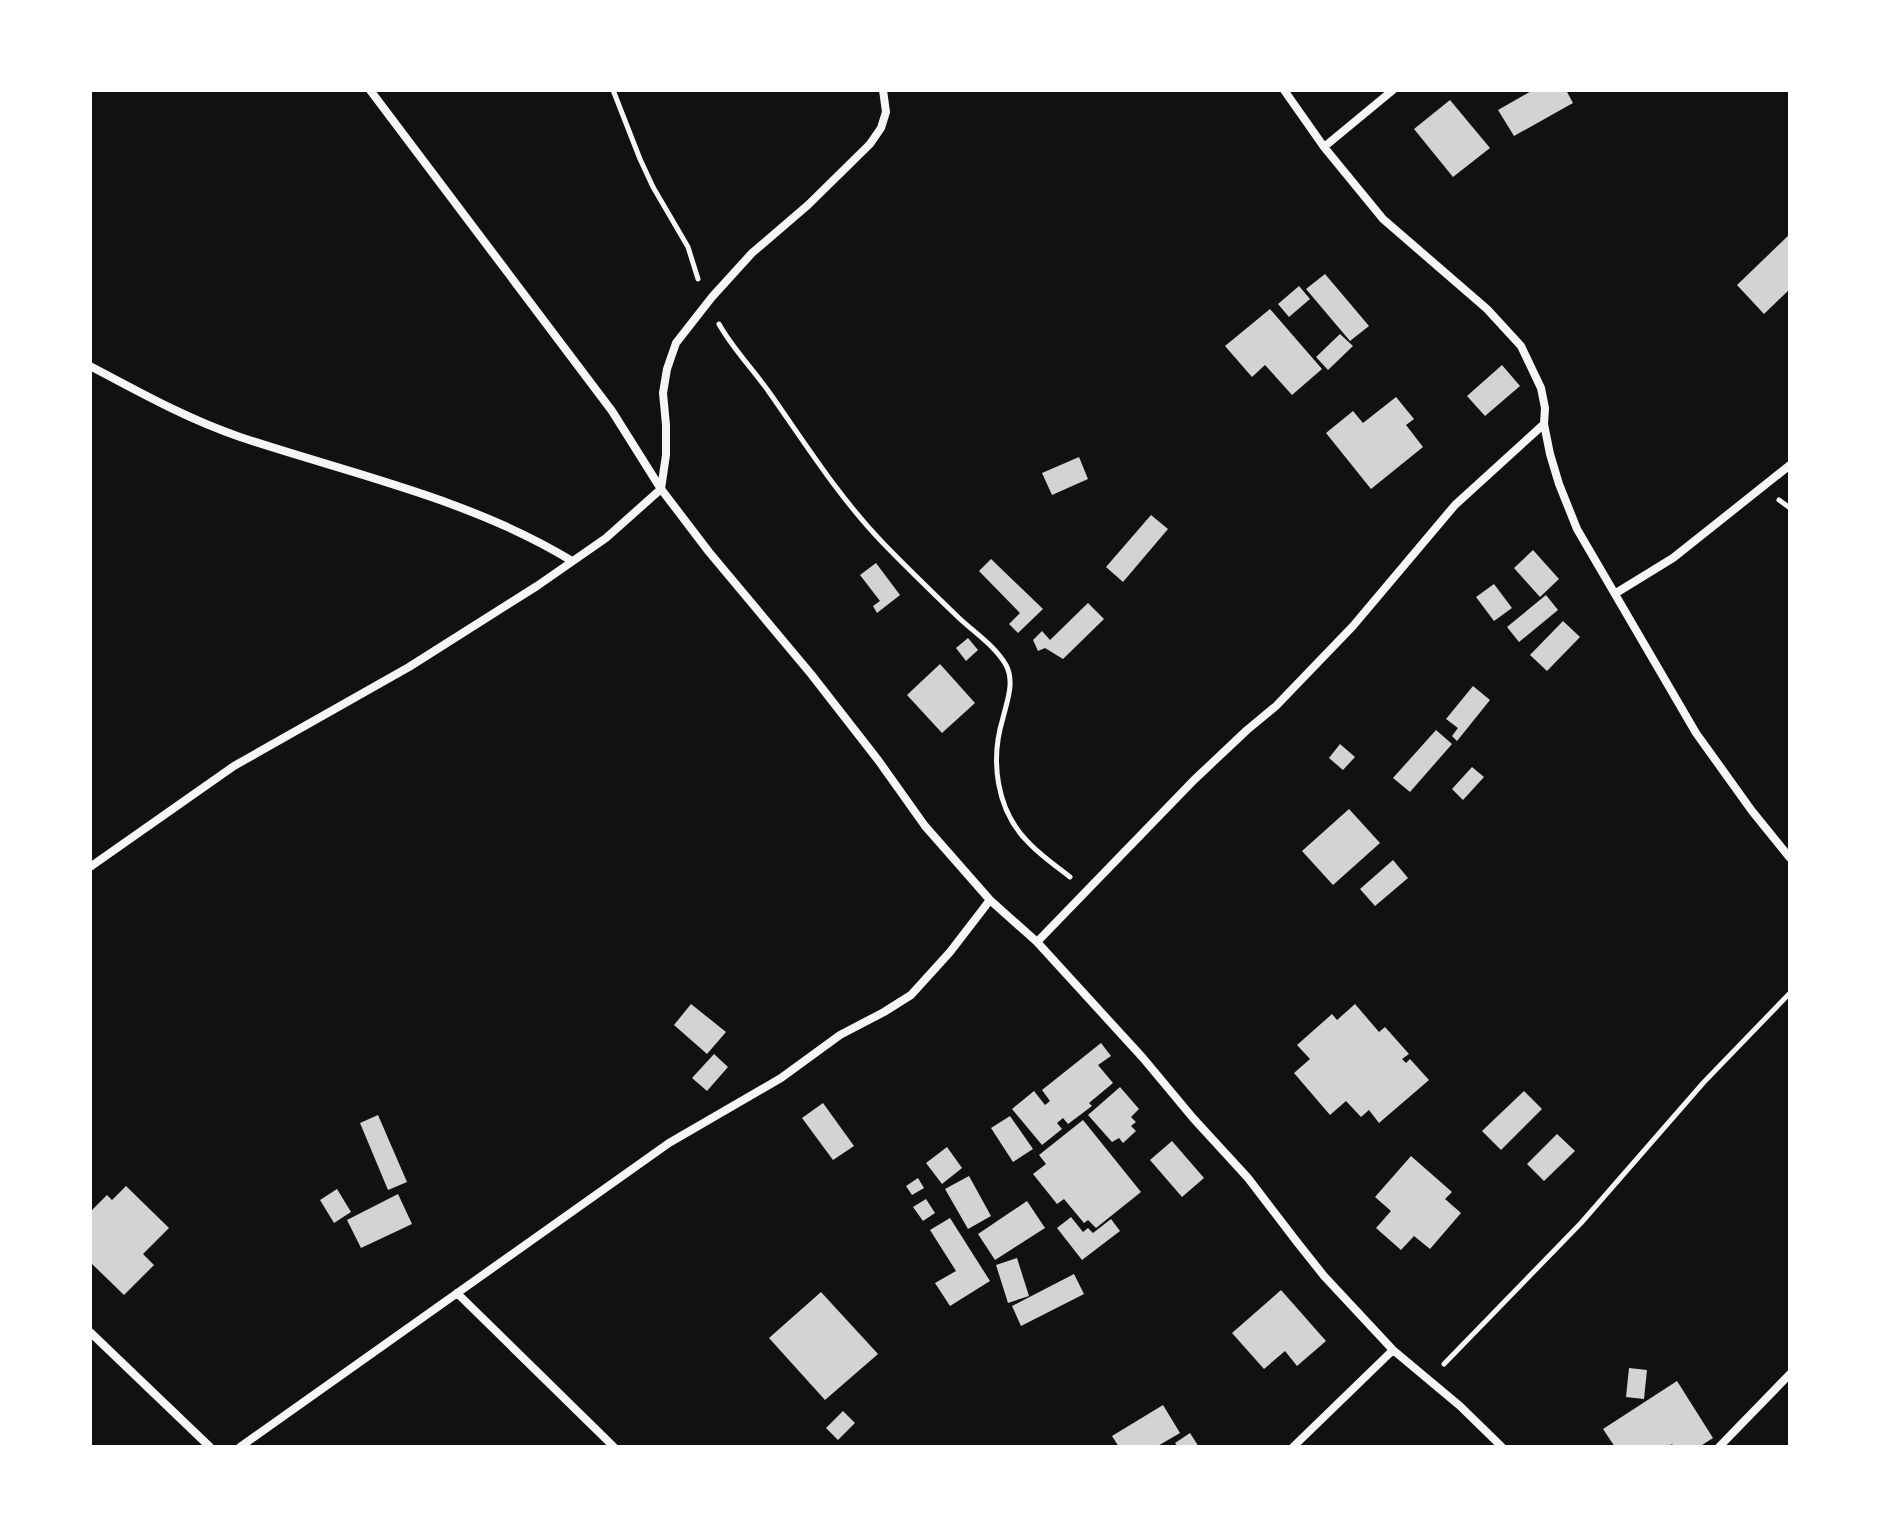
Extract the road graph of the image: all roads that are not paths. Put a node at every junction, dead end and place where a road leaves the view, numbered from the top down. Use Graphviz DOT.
graph roads {
  1 [pos="370,90"];
  2 [pos="883,90"];
  3 [pos="1284,90"];
  4 [pos="1393,90"];
  5 [pos="1324,147"];
  6 [pos="90,366"];
  7 [pos="1544,424"];
  8 [pos="1790,465"];
  9 [pos="661,489"];
  10 [pos="572,561"];
  11 [pos="1616,593"];
  12 [pos="1790,858"];
  13 [pos="90,867"];
  14 [pos="990,900"];
  15 [pos="1037,942"];
  16 [pos="457,1293"];
  17 [pos="90,1332"];
  18 [pos="1393,1350"];
  19 [pos="1790,1374"];
  20 [pos="210,1447"];
  21 [pos="240,1447"];
  22 [pos="614,1447"];
  23 [pos="1293,1447"];
  24 [pos="1502,1447"];
  25 [pos="1719,1447"];
  1 -- 9 [label="street"];
  2 -- 9 [label="street"];
  3 -- 5 [label="street"];
  4 -- 5 [label="street"];
  5 -- 7 [label="street"];
  6 -- 10 [label="street"];
  7 -- 11 [label="street"];
  7 -- 15 [label="street"];
  8 -- 11 [label="street"];
  9 -- 10 [label="street"];
  9 -- 14 [label="street"];
  10 -- 13 [label="street"];
  11 -- 12 [label="street"];
  14 -- 15 [label="street"];
  14 -- 16 [label="street"];
  15 -- 18 [label="street"];
  16 -- 21 [label="street"];
  16 -- 22 [label="street"];
  17 -- 20 [label="street"];
  18 -- 23 [label="street"];
  18 -- 24 [label="street"];
  19 -- 25 [label="street"];
}
